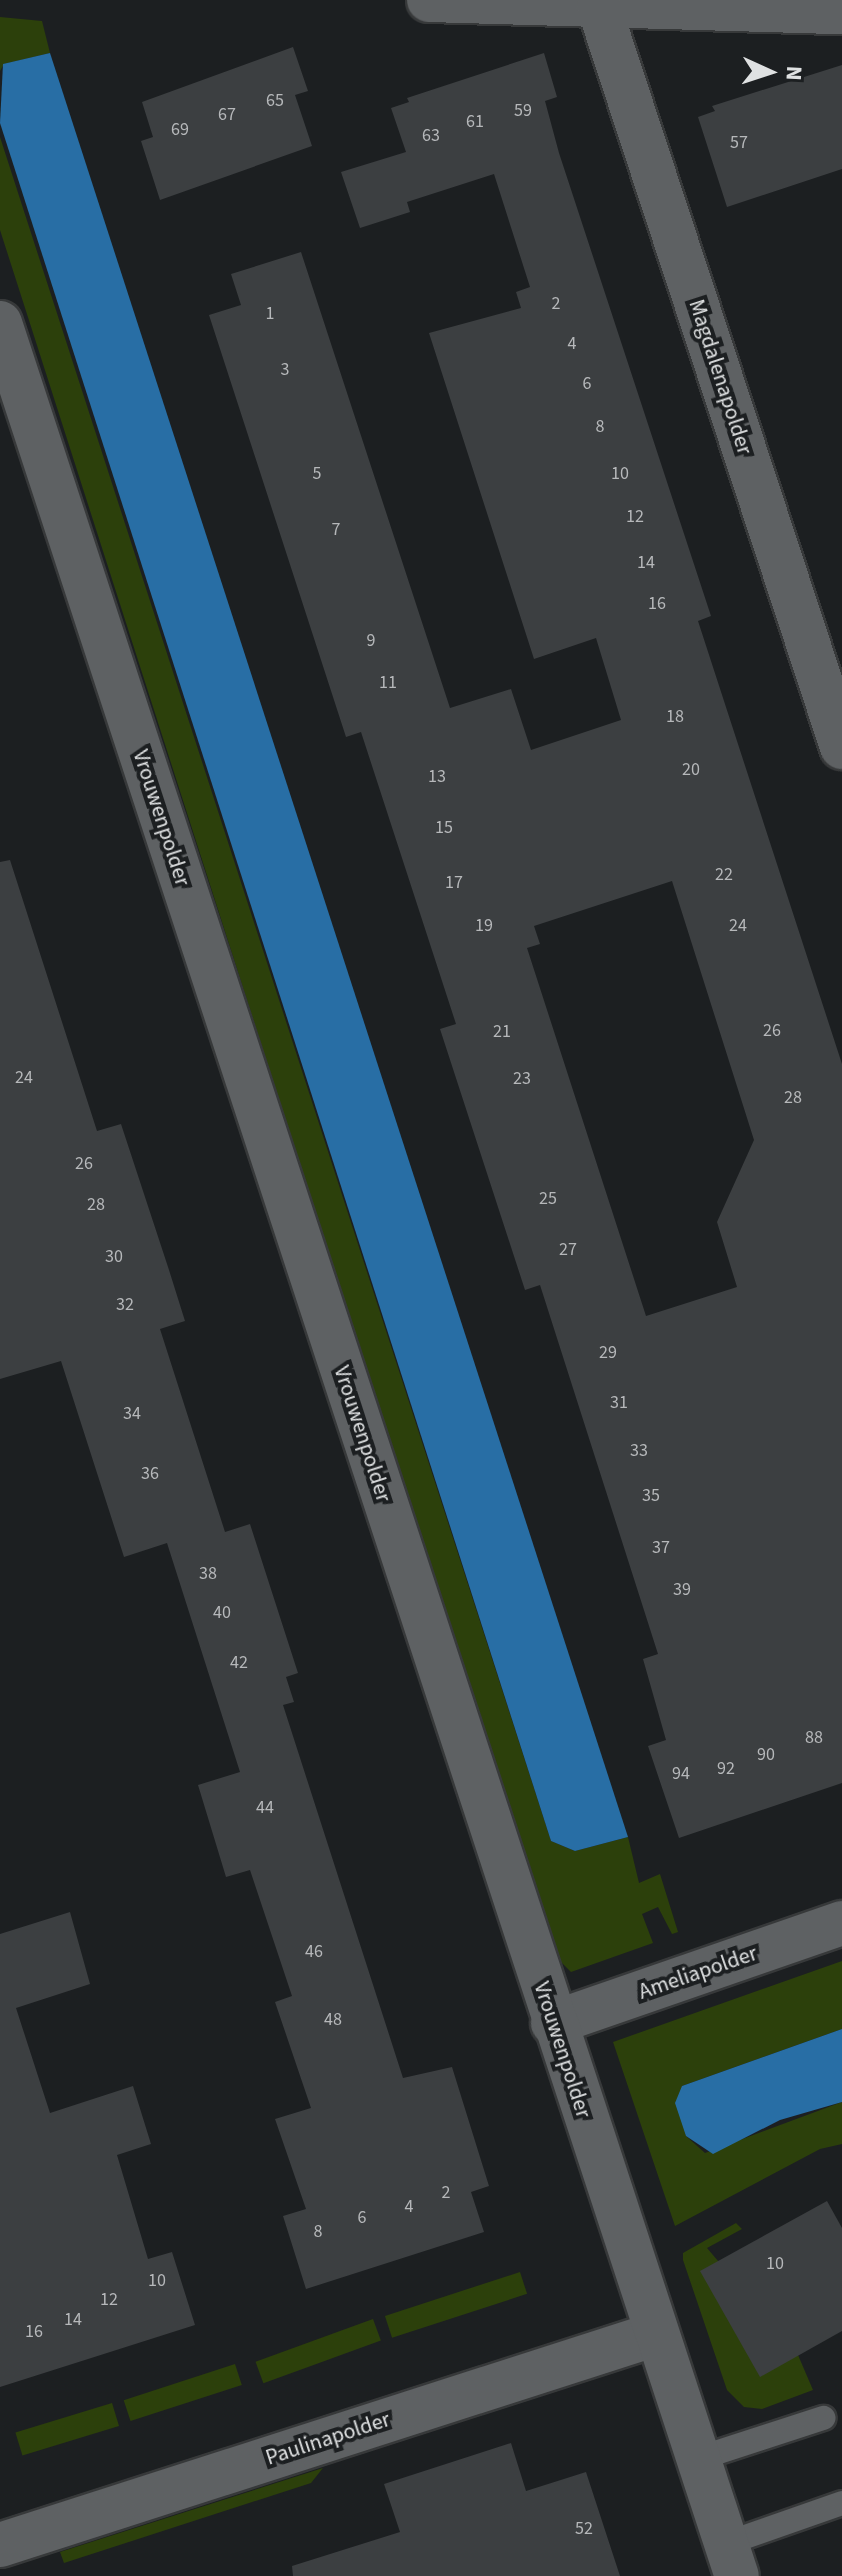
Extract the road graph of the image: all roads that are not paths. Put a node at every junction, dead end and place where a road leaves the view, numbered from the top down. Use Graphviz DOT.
graph roads {
  1 [pos="429,0"];
  2 [pos="599,7"];
  3 [pos="842,12"];
  4 [pos="0,323"];
  5 [pos="842,747"];
  6 [pos="842,1923"];
  7 [pos="553,2023"];
  8 [pos="656,2334"];
  9 [pos="823,2418"];
  10 [pos="697,2459"];
  11 [pos="842,2503"];
  12 [pos="0,2545"];
  13 [pos="737,2565"];
  1 -- 2 [label="street"];
  2 -- 3 [label="street"];
  2 -- 5 [label="street, Magdalenapolder"];
  4 -- 7 [label="street, Vrouwenpolder"];
  6 -- 7 [label="street, Ameliapolder"];
  7 -- 8 [label="street, Vrouwenpolder"];
  8 -- 10 [label="street, Vrouwenpolder"];
  8 -- 12 [label="street, Paulinapolder"];
  9 -- 10 [label="lane"];
  10 -- 13 [label="street, Vrouwenpolder"];
  11 -- 13 [label="lane"];
}
